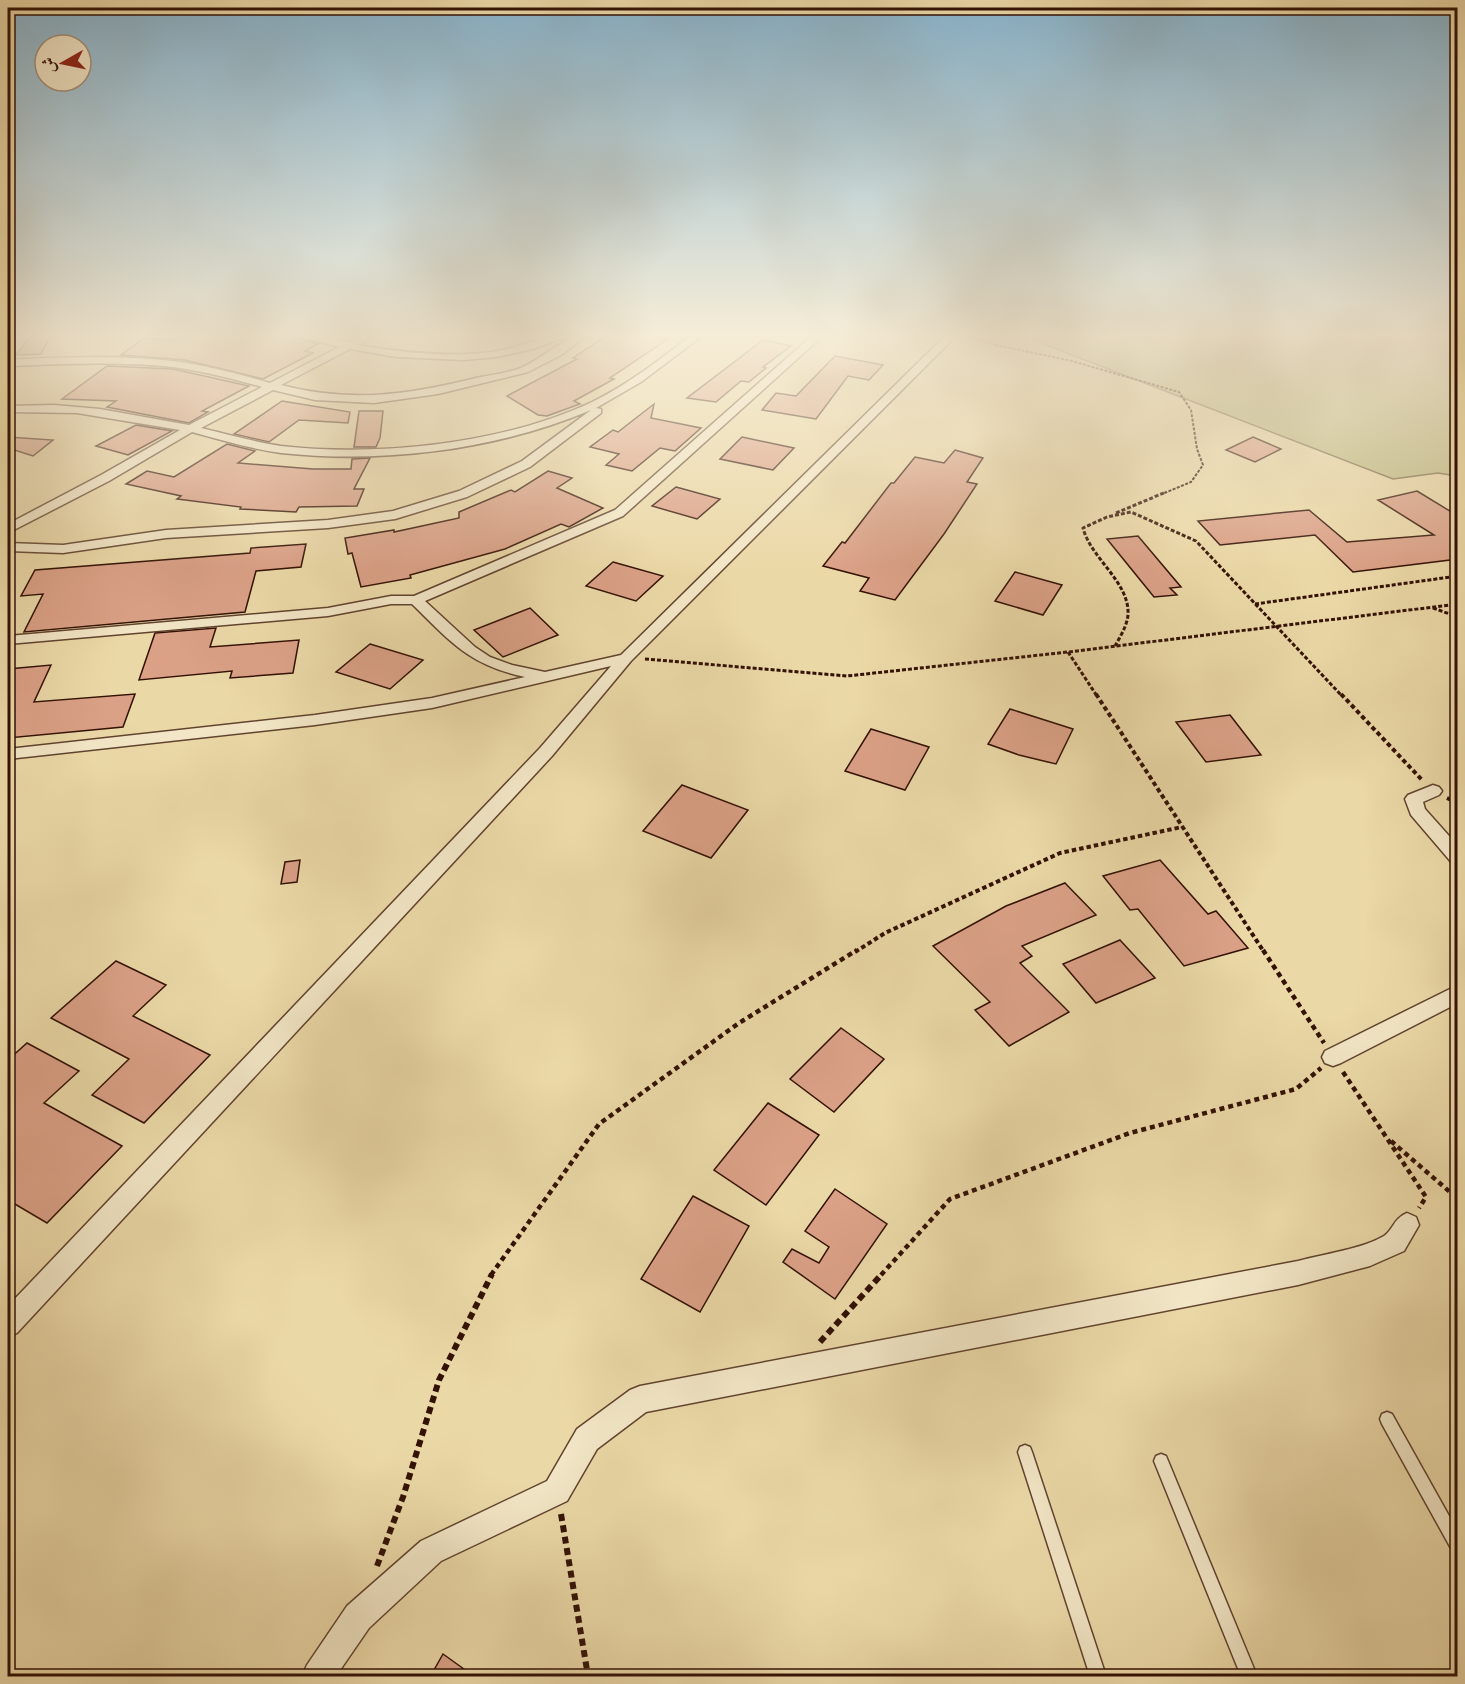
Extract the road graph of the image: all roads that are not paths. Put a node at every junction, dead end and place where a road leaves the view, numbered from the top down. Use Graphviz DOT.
graph roads {
  1 [pos="98,412"];
  2 [pos="223,412"];
  3 [pos="578,412"];
  4 [pos="597,412"];
  5 [pos="733,412"];
  6 [pos="875,412"];
  7 [pos="190,429"];
  8 [pos="8,529"];
  9 [pos="8,548"];
  10 [pos="416,600"];
  11 [pos="8,640"];
  12 [pos="626,658"];
  13 [pos="544,676"];
  14 [pos="8,754"];
  15 [pos="1433,791"];
  16 [pos="1458,858"];
  17 [pos="1458,993"];
  18 [pos="1333,1057"];
  19 [pos="1407,1225"];
  20 [pos="8,1324"];
  21 [pos="1387,1419"];
  22 [pos="1025,1452"];
  23 [pos="1161,1461"];
  24 [pos="1458,1547"];
  25 [pos="318,1677"];
  26 [pos="1098,1677"];
  27 [pos="1249,1677"];
  1 -- 7 [label="street"];
  2 -- 7 [label="street"];
  3 -- 7 [label="street"];
  4 -- 9 [label="street"];
  5 -- 10 [label="street"];
  6 -- 12 [label="street"];
  7 -- 8 [label="street"];
  10 -- 11 [label="street"];
  10 -- 13 [label="street"];
  12 -- 13 [label="street"];
  12 -- 20 [label="street"];
  13 -- 14 [label="street"];
  15 -- 16 [label="street"];
  17 -- 18 [label="street"];
  19 -- 25 [label="street"];
  21 -- 24 [label="lane"];
  22 -- 26 [label="lane"];
  23 -- 27 [label="lane"];
}
